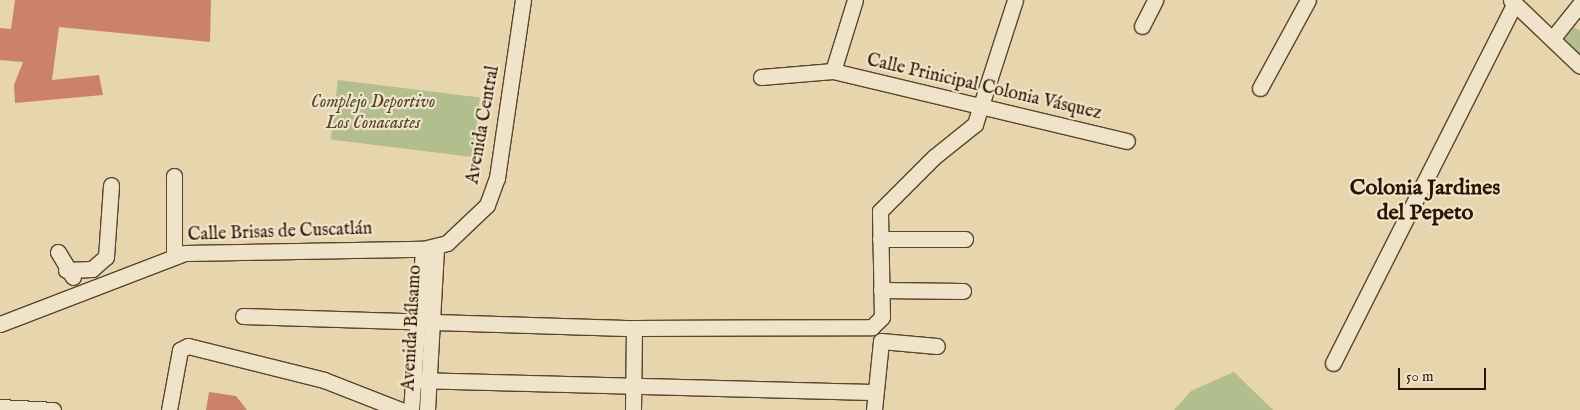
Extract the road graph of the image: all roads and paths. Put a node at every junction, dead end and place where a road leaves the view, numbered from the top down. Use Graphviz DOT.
graph roads {
  1 [pos="523,0"];
  2 [pos="855,0"];
  3 [pos="1015,0"];
  4 [pos="1155,0"];
  5 [pos="1308,0"];
  6 [pos="1513,2"];
  7 [pos="1580,4"];
  8 [pos="1142,26"];
  9 [pos="1552,39"];
  10 [pos="1580,66"];
  11 [pos="833,72"];
  12 [pos="761,77"];
  13 [pos="1260,88"];
  14 [pos="979,107"];
  15 [pos="1127,141"];
  16 [pos="174,176"];
  17 [pos="111,185"];
  18 [pos="880,239"];
  19 [pos="965,239"];
  20 [pos="430,248"];
  21 [pos="58,252"];
  22 [pos="174,256"];
  23 [pos="66,270"];
  24 [pos="881,290"];
  25 [pos="963,291"];
  26 [pos="80,292"];
  27 [pos="243,316"];
  28 [pos="426,322"];
  29 [pos="0,324"];
  30 [pos="872,327"];
  31 [pos="634,328"];
  32 [pos="881,341"];
  33 [pos="937,346"];
  34 [pos="1333,363"];
  35 [pos="412,380"];
  36 [pos="429,380"];
  37 [pos="634,387"];
  38 [pos="874,392"];
  39 [pos="0,406"];
  40 [pos="53,410"];
  41 [pos="169,410"];
  42 [pos="402,410"];
  43 [pos="411,410"];
  44 [pos="428,410"];
  45 [pos="634,410"];
  46 [pos="874,410"];
  1 -- 20 [label="street, Avenida Central"];
  2 -- 11 [label="street"];
  3 -- 14 [label="street"];
  4 -- 8 [label="street"];
  5 -- 13 [label="street"];
  6 -- 9 [label="street"];
  6 -- 34 [label="street"];
  7 -- 9 [label="street"];
  9 -- 10 [label="street"];
  11 -- 12 [label="street, Calle Prinicipal Colonia Vásquez"];
  11 -- 14 [label="street, Calle Prinicipal Colonia Vásquez"];
  14 -- 15 [label="street, Calle Prinicipal Colonia Vásquez"];
  14 -- 18 [label="street"];
  16 -- 22 [label="street"];
  17 -- 23 [label="street"];
  18 -- 19 [label="street"];
  18 -- 24 [label="street"];
  20 -- 22 [label="street, Calle Brisas de Cuscatlán"];
  20 -- 28 [label="street, Avenida Bálsamo"];
  21 -- 23 [label="street"];
  22 -- 26 [label="street, Calle Brisas de Cuscatlán"];
  23 -- 26 [label="street"];
  24 -- 25 [label="street"];
  24 -- 30 [label="street"];
  26 -- 29 [label="street, Calle Brisas de Cuscatlán"];
  27 -- 28 [label="street"];
  28 -- 31 [label="street"];
  28 -- 35 [label="street, Avenida Bálsamo"];
  28 -- 36 [label="street, Avenida Bálsamo"];
  30 -- 31 [label="street"];
  30 -- 32 [label="street"];
  31 -- 37 [label="street"];
  32 -- 33 [label="street"];
  32 -- 38 [label="street"];
  35 -- 36 [label="street"];
  35 -- 43 [label="street, Avenida Bálsamo"];
  36 -- 37 [label="street"];
  36 -- 44 [label="street, Avenida Bálsamo"];
  37 -- 38 [label="street"];
  37 -- 45 [label="street"];
  38 -- 46 [label="street"];
  39 -- 40 [label="street"];
  41 -- 42 [label="street"];
}
